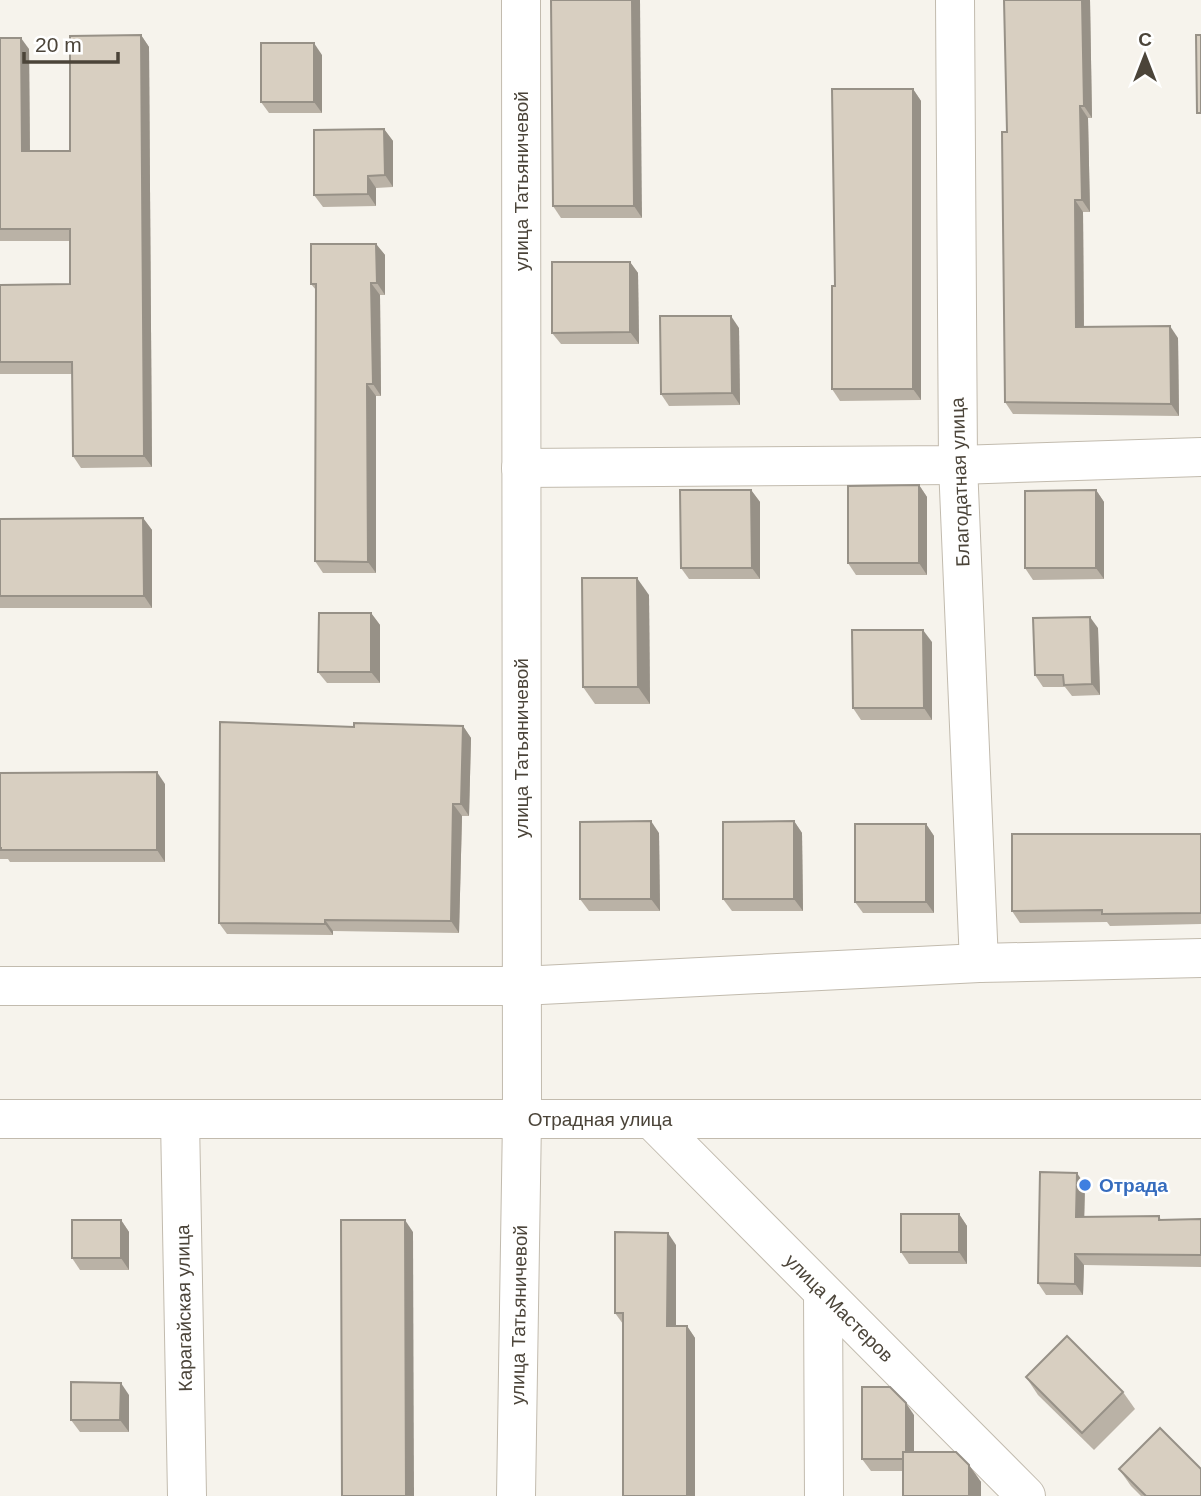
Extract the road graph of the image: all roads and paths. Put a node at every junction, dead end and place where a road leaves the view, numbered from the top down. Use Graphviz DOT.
graph roads {
  1 [pos="521,0"];
  2 [pos="955,0"];
  3 [pos="1201,457"];
  4 [pos="958,465"];
  5 [pos="521,468"];
  6 [pos="1201,958"];
  7 [pos="979,963"];
  8 [pos="0,986"];
  9 [pos="521,986"];
  10 [pos="1201,1118"];
  11 [pos="0,1119"];
  12 [pos="523,1119"];
  13 [pos="180,1120"];
  14 [pos="652,1120"];
  15 [pos="823,1293"];
  16 [pos="187,1496"];
  17 [pos="516,1496"];
  18 [pos="824,1496"];
  19 [pos="1026,1496"];
  1 -- 5 [label="street, улица Татьяничевой"];
  2 -- 4 [label="street, Благодатная улица"];
  3 -- 4 [label="street"];
  4 -- 5 [label="street"];
  4 -- 7 [label="street, Благодатная улица"];
  5 -- 9 [label="street, улица Татьяничевой"];
  6 -- 7 [label="street"];
  7 -- 9 [label="street"];
  8 -- 9 [label="street"];
  9 -- 12 [label="street, улица Татьяничевой"];
  10 -- 14 [label="street, Отрадная улица"];
  11 -- 13 [label="street, Отрадная улица"];
  12 -- 13 [label="street, Отрадная улица"];
  12 -- 14 [label="street, Отрадная улица"];
  12 -- 17 [label="street, улица Татьяничевой"];
  13 -- 16 [label="street, Карагайская улица"];
  14 -- 15 [label="street, улица Мастеров"];
  15 -- 18 [label="street"];
  15 -- 19 [label="street, улица Мастеров"];
}
